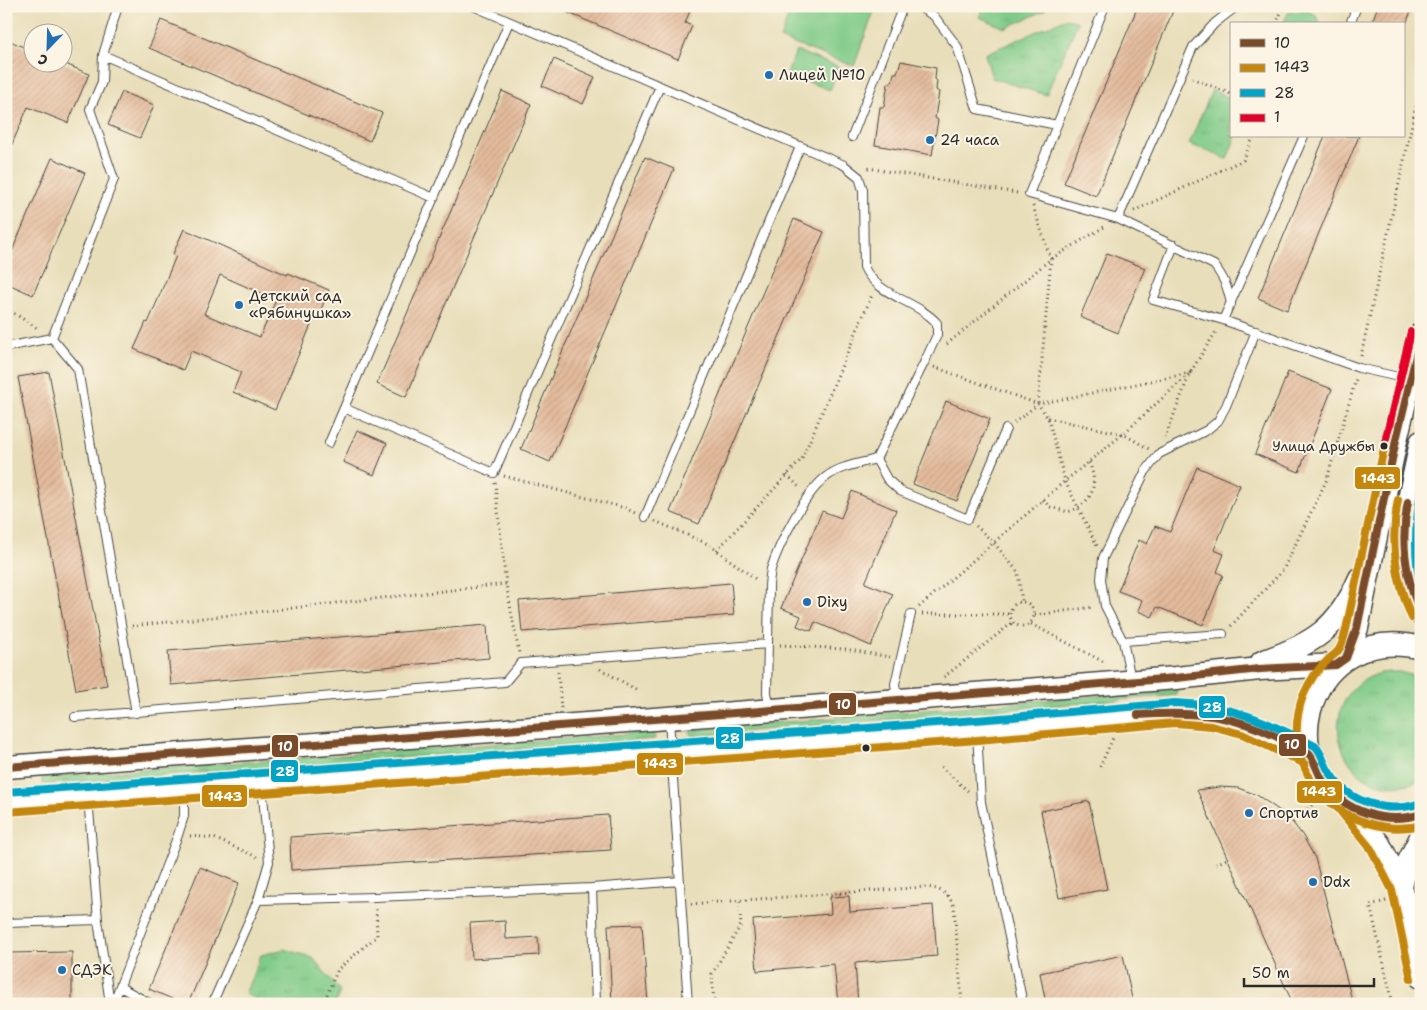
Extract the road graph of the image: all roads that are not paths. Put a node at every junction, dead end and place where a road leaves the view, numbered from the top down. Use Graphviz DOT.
graph roads {
  1 [pos="118,6"];
  2 [pos="473,6"];
  3 [pos="903,6"];
  4 [pos="918,6"];
  5 [pos="1105,6"];
  6 [pos="1237,6"];
  7 [pos="1357,6"];
  8 [pos="509,22"];
  9 [pos="1351,22"];
  10 [pos="103,55"];
  11 [pos="660,86"];
  12 [pos="1057,125"];
  13 [pos="852,137"];
  14 [pos="1303,138"];
  15 [pos="800,146"];
  16 [pos="434,198"];
  17 [pos="1118,219"];
  18 [pos="1174,245"];
  19 [pos="1230,304"];
  20 [pos="1223,320"];
  21 [pos="1256,332"];
  22 [pos="1421,334"];
  23 [pos="52,338"];
  24 [pos="6,347"];
  25 [pos="1409,380"];
  26 [pos="344,408"];
  27 [pos="1006,429"];
  28 [pos="1421,442"];
  29 [pos="329,443"];
  30 [pos="876,459"];
  31 [pos="1418,468"];
  32 [pos="644,517"];
  33 [pos="1375,545"];
  34 [pos="911,614"];
  35 [pos="1421,614"];
  36 [pos="1223,634"];
  37 [pos="1122,641"];
  38 [pos="768,644"];
  39 [pos="1421,648"];
  40 [pos="1341,662"];
  41 [pos="1236,672"];
  42 [pos="1132,681"];
  43 [pos="897,700"];
  44 [pos="770,710"];
  45 [pos="136,714"];
  46 [pos="75,717"];
  47 [pos="669,717"];
  48 [pos="977,730"];
  49 [pos="671,753"];
  50 [pos="1310,754"];
  51 [pos="6,767"];
  52 [pos="262,784"];
  53 [pos="184,790"];
  54 [pos="88,796"];
  55 [pos="6,802"];
  56 [pos="1348,805"];
  57 [pos="1421,814"];
  58 [pos="1421,837"];
  59 [pos="680,881"];
  60 [pos="592,888"];
  61 [pos="1396,894"];
  62 [pos="258,900"];
  63 [pos="98,920"];
  64 [pos="6,923"];
  65 [pos="1421,977"];
  66 [pos="120,987"];
  67 [pos="112,1004"];
  68 [pos="151,1004"];
  69 [pos="212,1004"];
  70 [pos="596,1004"];
  71 [pos="688,1004"];
  72 [pos="1023,1004"];
  1 -- 10 [label="lane"];
  2 -- 8 [label="lane"];
  3 -- 13 [label="lane"];
  4 -- 12 [label="lane"];
  5 -- 12 [label="lane"];
  6 -- 17 [label="lane"];
  7 -- 9 [label="lane"];
  8 -- 11 [label="lane"];
  8 -- 16 [label="lane"];
  10 -- 16 [label="lane"];
  10 -- 23 [label="lane"];
  11 -- 15 [label="lane"];
  11 -- 26 [label="lane"];
  12 -- 17 [label="lane"];
  14 -- 19 [label="lane"];
  15 -- 30 [label="lane"];
  15 -- 32 [label="lane"];
  16 -- 26 [label="lane"];
  17 -- 18 [label="lane"];
  18 -- 19 [label="lane"];
  18 -- 20 [label="lane"];
  19 -- 20 [label="lane"];
  20 -- 21 [label="lane"];
  21 -- 25 [label="lane"];
  21 -- 37 [label="lane"];
  22 -- 25 [label="main road"];
  23 -- 24 [label="lane"];
  23 -- 45 [label="lane"];
  25 -- 33 [label="main road"];
  26 -- 29 [label="lane"];
  27 -- 30 [label="lane"];
  28 -- 31 [label="main road"];
  30 -- 38 [label="lane"];
  31 -- 35 [label="main road"];
  33 -- 40 [label="main road"];
  33 -- 41 [label="main road"];
  34 -- 43 [label="lane"];
  36 -- 37 [label="lane"];
  37 -- 42 [label="lane"];
  38 -- 44 [label="lane"];
  38 -- 45 [label="lane"];
  39 -- 40 [label="main road"];
  40 -- 41 [label="main road"];
  40 -- 50 [label="main road"];
  41 -- 42 [label="main road"];
  42 -- 43 [label="main road"];
  43 -- 44 [label="main road"];
  44 -- 47 [label="main road"];
  45 -- 46 [label="lane"];
  47 -- 49 [label="lane"];
  47 -- 51 [label="main road"];
  48 -- 49 [label="main road"];
  48 -- 50 [label="main road"];
  48 -- 72 [label="lane"];
  49 -- 52 [label="main road"];
  49 -- 59 [label="lane"];
  50 -- 56 [label="main road"];
  52 -- 53 [label="main road"];
  52 -- 62 [label="lane"];
  53 -- 54 [label="main road"];
  53 -- 66 [label="lane"];
  54 -- 55 [label="main road"];
  54 -- 63 [label="lane"];
  56 -- 57 [label="main road"];
  56 -- 61 [label="main road"];
  58 -- 61 [label="main road"];
  59 -- 60 [label="lane"];
  59 -- 71 [label="lane"];
  60 -- 62 [label="lane"];
  60 -- 70 [label="lane"];
  61 -- 65 [label="main road"];
  62 -- 69 [label="lane"];
  63 -- 64 [label="lane"];
  63 -- 67 [label="lane"];
  66 -- 67 [label="lane"];
  66 -- 68 [label="lane"];
}
